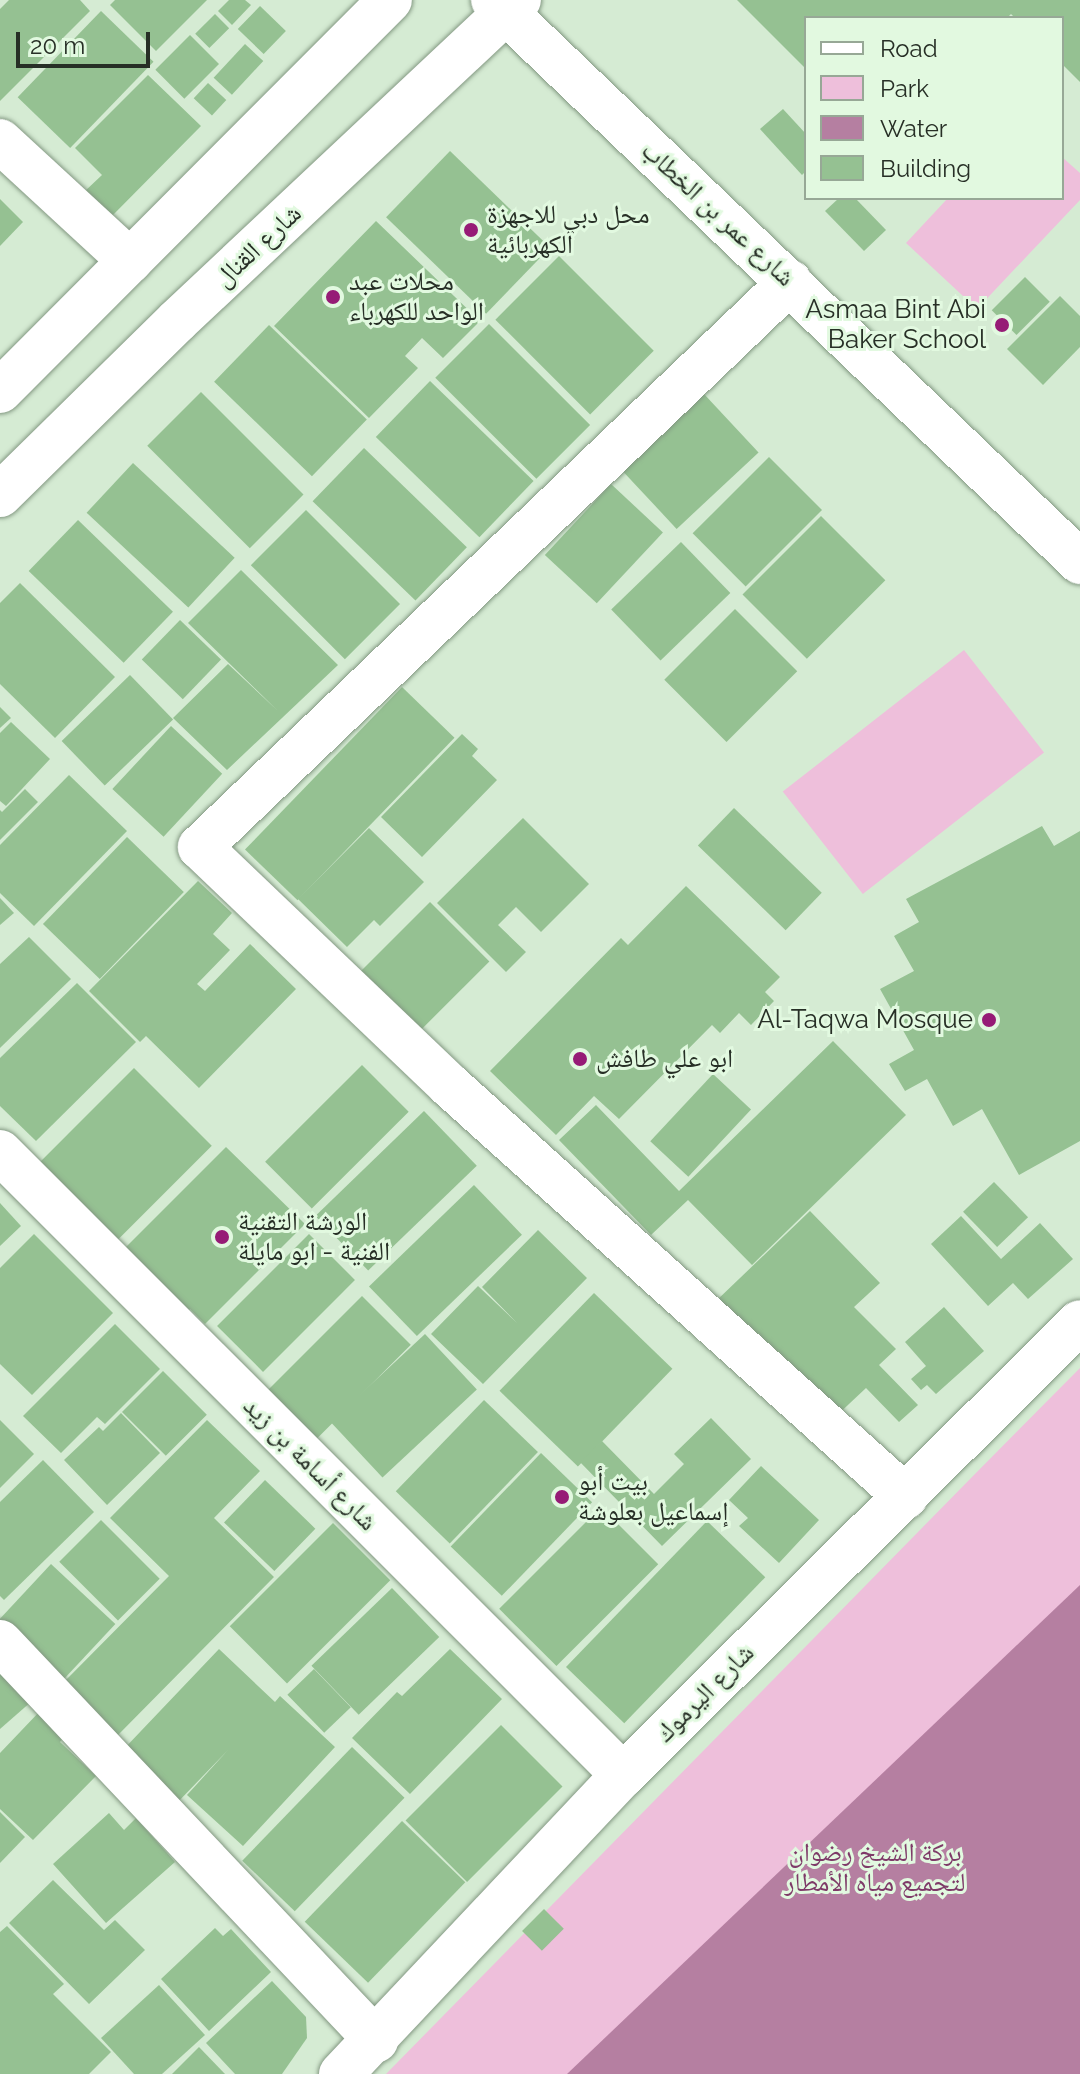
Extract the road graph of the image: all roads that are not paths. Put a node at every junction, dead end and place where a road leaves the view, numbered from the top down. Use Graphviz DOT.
graph roads {
  1 [pos="390,0"];
  2 [pos="506,4"];
  3 [pos="0,141"];
  4 [pos="130,261"];
  5 [pos="790,282"];
  6 [pos="0,391"];
  7 [pos="0,495"];
  8 [pos="1080,562"];
  9 [pos="0,1152"];
  10 [pos="1080,1322"];
  11 [pos="906,1497"];
  12 [pos="0,1642"];
  13 [pos="623,1775"];
  14 [pos="376,2040"];
  15 [pos="341,2074"];
  1 -- 4 [label="street"];
  2 -- 5 [label="street, شارع عمر بن الخطاب"];
  2 -- 7 [label="street, شارع القنال"];
  3 -- 4 [label="street"];
  4 -- 6 [label="street"];
  5 -- 8 [label="street, شارع عمر بن الخطاب"];
  5 -- 11 [label="street"];
  9 -- 13 [label="street, شارع أسامة بن زيد"];
  10 -- 11 [label="street, شارع اليرموك"];
  11 -- 13 [label="street, شارع اليرموك"];
  12 -- 14 [label="street"];
  13 -- 14 [label="street, شارع اليرموك"];
  14 -- 15 [label="street, شارع اليرموك"];
}
